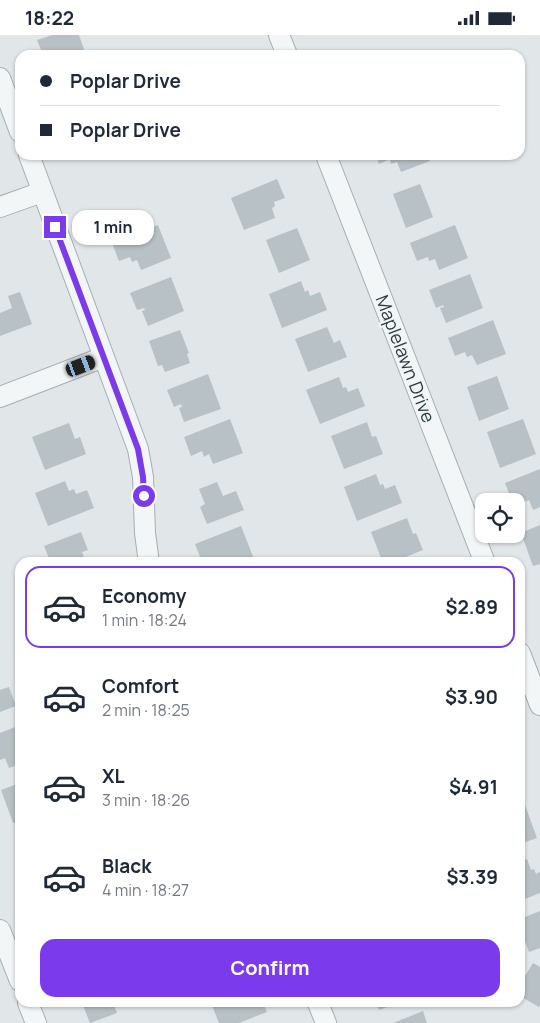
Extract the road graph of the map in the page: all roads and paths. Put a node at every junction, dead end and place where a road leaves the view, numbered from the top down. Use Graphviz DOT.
graph roads {
  1 [pos="279,35"];
  2 [pos="285,50"];
  3 [pos="0,78"];
  4 [pos="15,118"];
  5 [pos="30,160"];
  6 [pos="328,160"];
  7 [pos="42,192"];
  8 [pos="0,207"];
  9 [pos="104,357"];
  10 [pos="0,397"];
  11 [pos="148,557"];
  12 [pos="483,557"];
  13 [pos="525,666"];
  14 [pos="540,705"];
  15 [pos="0,930"];
  16 [pos="15,968"];
  17 [pos="30,1007"];
  18 [pos="320,1007"];
  19 [pos="36,1023"];
  20 [pos="326,1023"];
  1 -- 2 [label="street"];
  3 -- 4 [label="street"];
  5 -- 7 [label="street"];
  6 -- 12 [label="street, Maplelawn Drive"];
  7 -- 8 [label="street"];
  7 -- 9 [label="street"];
  9 -- 10 [label="street"];
  9 -- 11 [label="street"];
  13 -- 14 [label="street"];
  15 -- 16 [label="street"];
  17 -- 19 [label="street"];
  18 -- 20 [label="street"];
}
